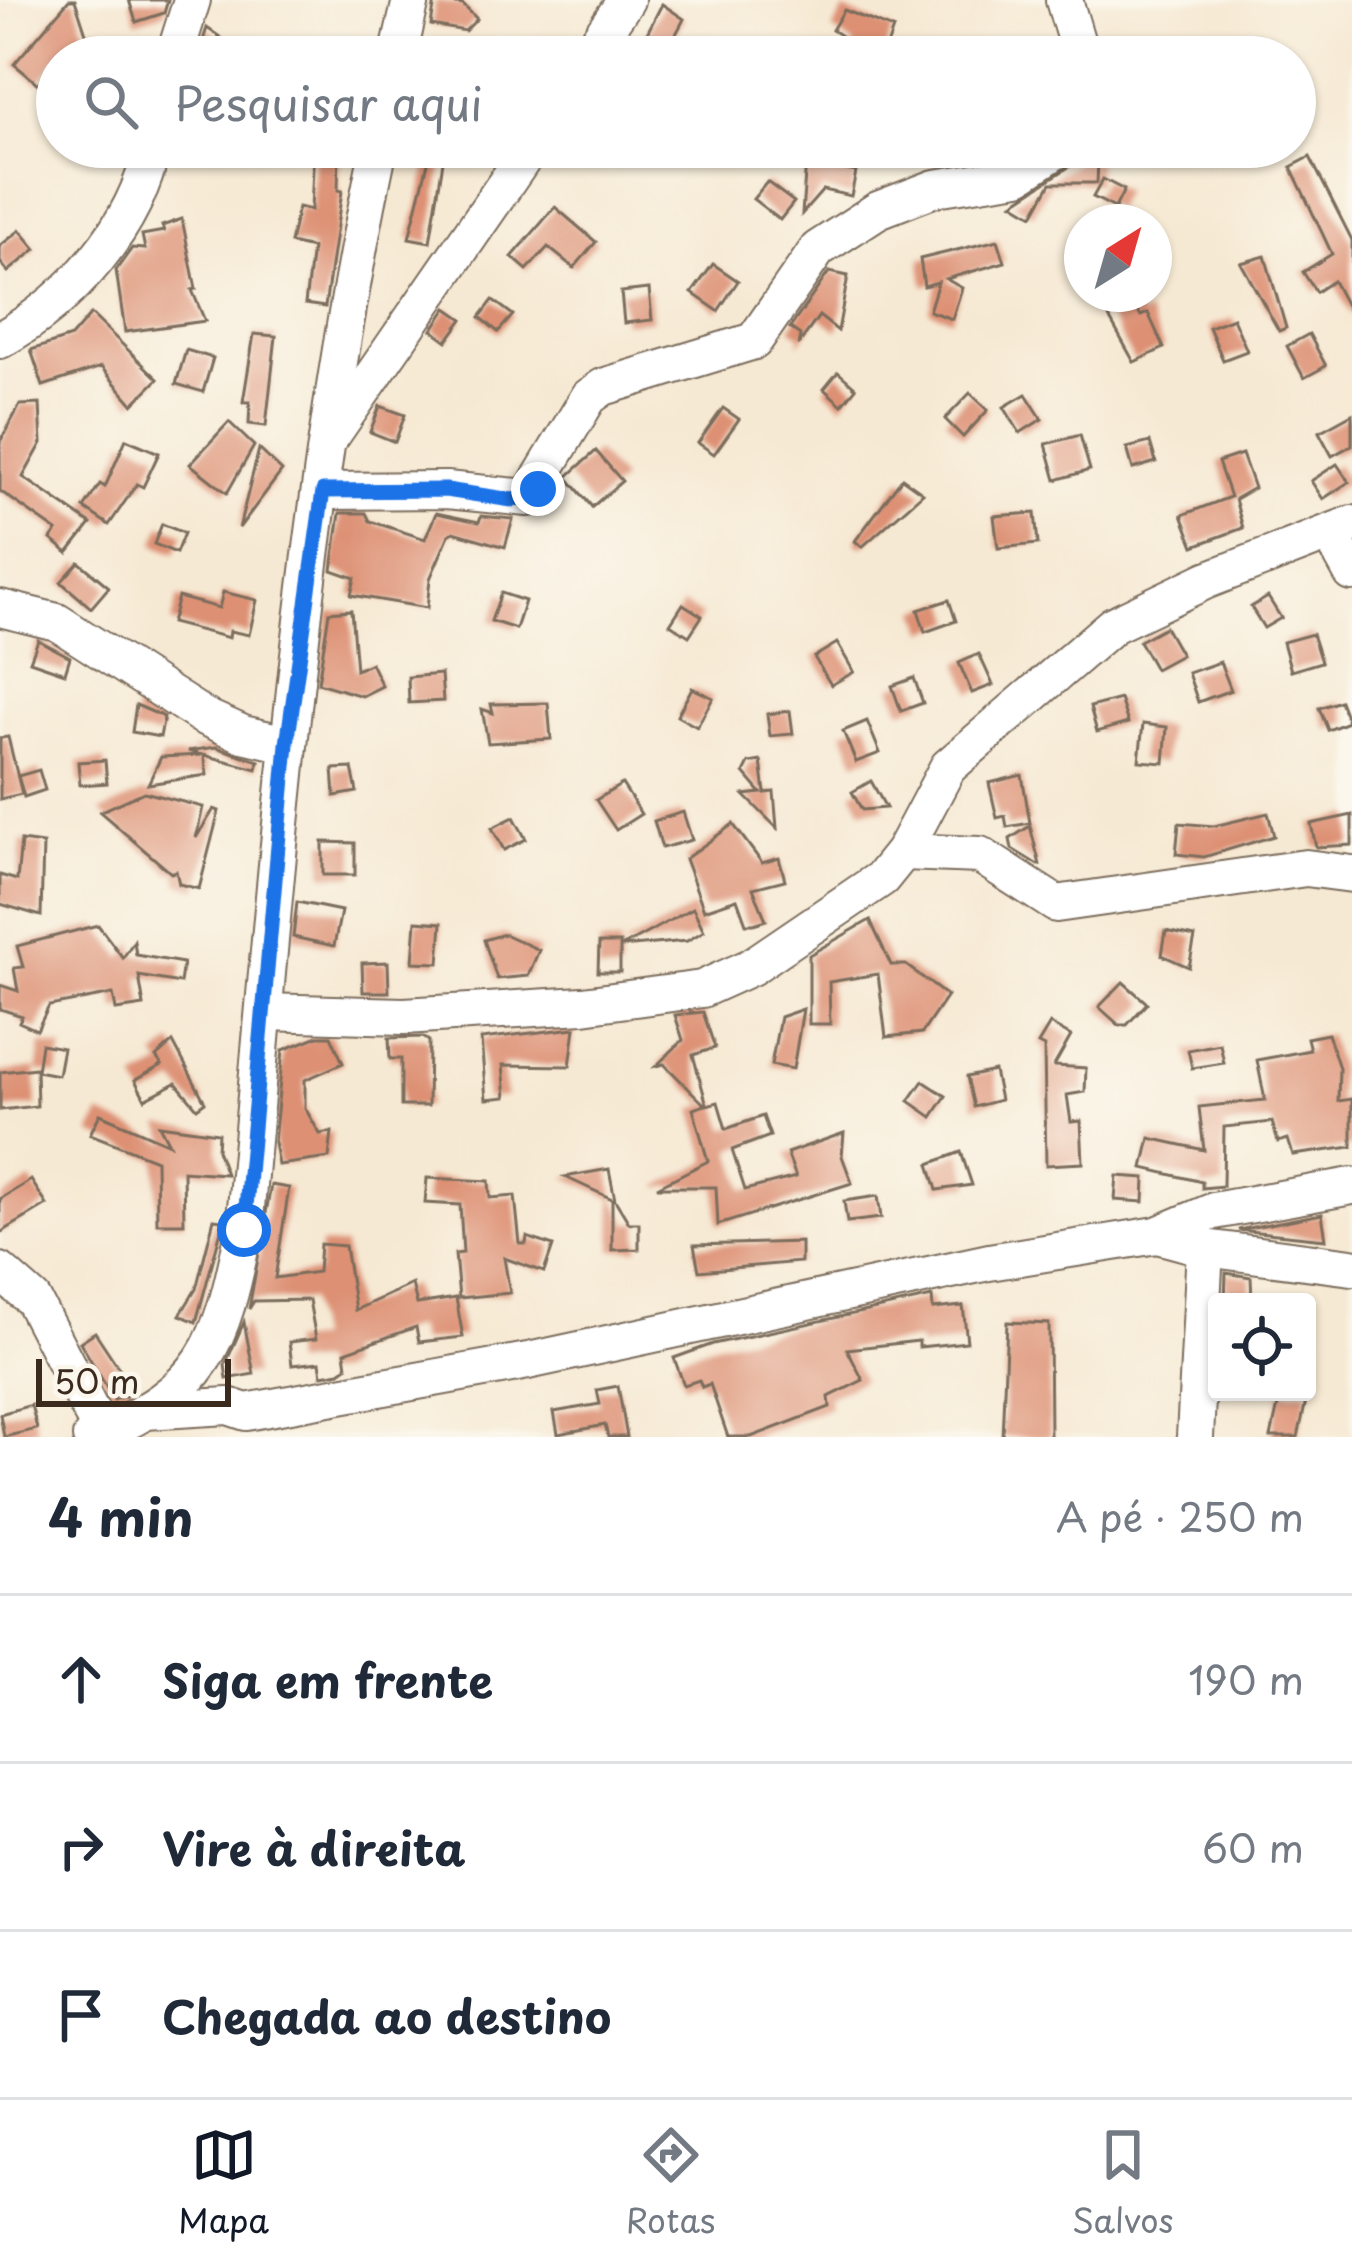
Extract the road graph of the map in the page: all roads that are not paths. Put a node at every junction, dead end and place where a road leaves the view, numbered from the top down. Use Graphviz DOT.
graph roads {
  1 [pos="192,0"];
  2 [pos="411,0"];
  3 [pos="626,0"];
  4 [pos="1064,0"];
  5 [pos="181,36"];
  6 [pos="403,36"];
  7 [pos="601,36"];
  8 [pos="1075,36"];
  9 [pos="148,168"];
  10 [pos="375,168"];
  11 [pos="516,168"];
  12 [pos="1030,168"];
  13 [pos="0,340"];
  14 [pos="330,438"];
  15 [pos="323,491"];
  16 [pos="1341,529"];
  17 [pos="1352,573"];
  18 [pos="0,608"];
  19 [pos="287,744"];
  20 [pos="903,852"];
  21 [pos="1352,874"];
  22 [pos="264,1012"];
  23 [pos="1352,1186"];
  24 [pos="1157,1235"];
  25 [pos="1205,1248"];
  26 [pos="1352,1267"];
  27 [pos="0,1271"];
  28 [pos="201,1367"];
  29 [pos="145,1412"];
  30 [pos="239,1418"];
  31 [pos="97,1435"];
  32 [pos="1195,1437"];
  1 -- 5 [label="street"];
  2 -- 6 [label="street"];
  3 -- 7 [label="street"];
  4 -- 8 [label="street"];
  9 -- 13 [label="street"];
  10 -- 14 [label="street"];
  11 -- 14 [label="street"];
  12 -- 15 [label="street"];
  14 -- 15 [label="street"];
  15 -- 19 [label="street"];
  16 -- 17 [label="street"];
  16 -- 20 [label="street"];
  18 -- 19 [label="street"];
  19 -- 22 [label="street"];
  20 -- 21 [label="street"];
  20 -- 22 [label="street"];
  22 -- 28 [label="street"];
  23 -- 24 [label="street"];
  24 -- 25 [label="street"];
  24 -- 30 [label="street"];
  25 -- 26 [label="street"];
  25 -- 32 [label="street"];
  27 -- 31 [label="street"];
  28 -- 29 [label="street"];
  28 -- 30 [label="street"];
  29 -- 30 [label="street"];
  29 -- 31 [label="street"];
}
